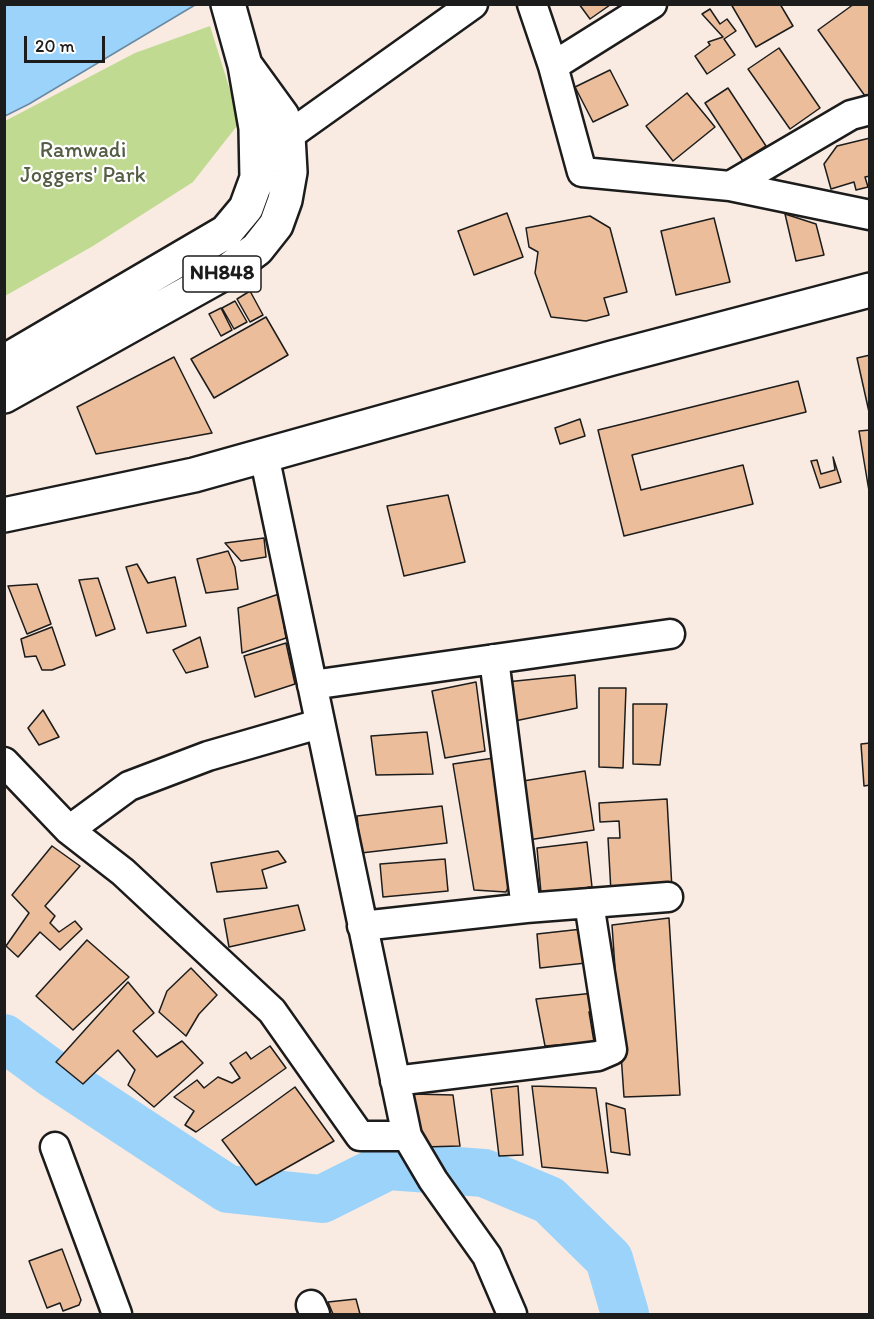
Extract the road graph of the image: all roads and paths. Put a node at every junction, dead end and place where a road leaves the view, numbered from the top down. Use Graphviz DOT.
graph roads {
  1 [pos="228,4"];
  2 [pos="473,4"];
  3 [pos="532,4"];
  4 [pos="652,4"];
  5 [pos="244,65"];
  6 [pos="553,66"];
  7 [pos="870,110"];
  8 [pos="288,136"];
  9 [pos="730,186"];
  10 [pos="870,215"];
  11 [pos="870,290"];
  12 [pos="4,362"];
  13 [pos="4,396"];
  14 [pos="264,455"];
  15 [pos="4,515"];
  16 [pos="670,634"];
  17 [pos="494,659"];
  18 [pos="312,685"];
  19 [pos="320,724"];
  20 [pos="4,762"];
  21 [pos="69,830"];
  22 [pos="668,897"];
  23 [pos="589,903"];
  24 [pos="526,908"];
  25 [pos="362,926"];
  26 [pos="395,1081"];
  27 [pos="407,1136"];
  28 [pos="55,1147"];
  29 [pos="117,1314"];
  30 [pos="512,1314"];
  1 -- 5 [label="main road, NH848"];
  2 -- 8 [label="street"];
  3 -- 6 [label="street"];
  4 -- 6 [label="street"];
  5 -- 8 [label="main road, NH848"];
  5 -- 12 [label="main road, NH848"];
  6 -- 9 [label="street"];
  7 -- 9 [label="street"];
  8 -- 13 [label="main road, NH848"];
  9 -- 10 [label="street"];
  11 -- 14 [label="main road"];
  14 -- 15 [label="main road"];
  14 -- 18 [label="street"];
  16 -- 17 [label="street"];
  17 -- 18 [label="street"];
  17 -- 24 [label="street"];
  18 -- 19 [label="street"];
  19 -- 21 [label="street"];
  19 -- 25 [label="street"];
  20 -- 21 [label="street"];
  21 -- 27 [label="street"];
  22 -- 23 [label="street"];
  23 -- 24 [label="street"];
  23 -- 26 [label="street"];
  24 -- 25 [label="street"];
  25 -- 26 [label="street"];
  26 -- 27 [label="street"];
  27 -- 30 [label="street"];
  28 -- 29 [label="street"];
}
